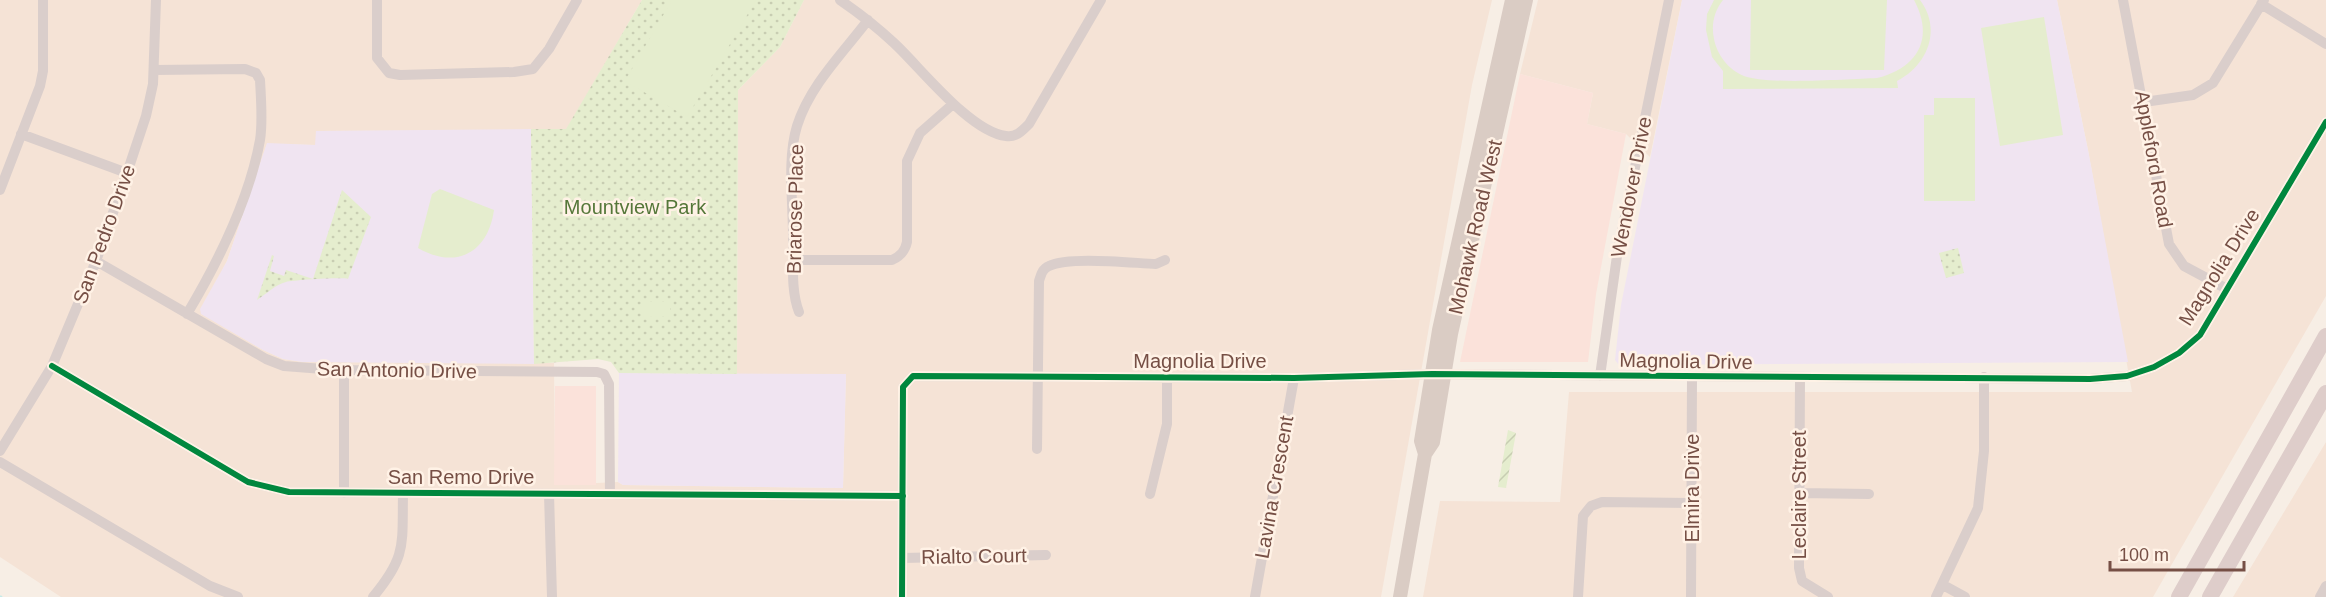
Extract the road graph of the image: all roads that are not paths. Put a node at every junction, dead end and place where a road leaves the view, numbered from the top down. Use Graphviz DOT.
graph roads {
  1 [pos="43,0"];
  2 [pos="156,0"];
  3 [pos="377,0"];
  4 [pos="577,0"];
  5 [pos="840,0"];
  6 [pos="1101,0"];
  7 [pos="1512,0"];
  8 [pos="1526,0"];
  9 [pos="1669,0"];
  10 [pos="2122,0"];
  11 [pos="2263,2"];
  12 [pos="868,20"];
  13 [pos="2326,44"];
  14 [pos="154,70"];
  15 [pos="1491,95"];
  16 [pos="2144,102"];
  17 [pos="953,104"];
  18 [pos="1501,117"];
  19 [pos="2326,123"];
  20 [pos="21,134"];
  21 [pos="127,173"];
  22 [pos="0,190"];
  23 [pos="794,260"];
  24 [pos="1165,260"];
  25 [pos="96,261"];
  26 [pos="2227,289"];
  27 [pos="799,312"];
  28 [pos="187,314"];
  29 [pos="2326,336"];
  30 [pos="52,366"];
  31 [pos="344,370"];
  32 [pos="1438,375"];
  33 [pos="1037,376"];
  34 [pos="1600,376"];
  35 [pos="1167,377"];
  36 [pos="1984,377"];
  37 [pos="1294,378"];
  38 [pos="1692,378"];
  39 [pos="1800,378"];
  40 [pos="2326,393"];
  41 [pos="1037,449"];
  42 [pos="0,451"];
  43 [pos="0,462"];
  44 [pos="344,493"];
  45 [pos="1800,493"];
  46 [pos="403,494"];
  47 [pos="549,494"];
  48 [pos="610,494"];
  49 [pos="1150,494"];
  50 [pos="1869,494"];
  51 [pos="903,496"];
  52 [pos="1691,503"];
  53 [pos="1046,555"];
  54 [pos="902,558"];
  55 [pos="1943,585"];
  56 [pos="2326,586"];
  57 [pos="238,597"];
  58 [pos="373,597"];
  59 [pos="552,597"];
  60 [pos="902,597"];
  61 [pos="1255,597"];
  62 [pos="1400,597"];
  63 [pos="1578,597"];
  64 [pos="1691,597"];
  65 [pos="1828,597"];
  66 [pos="1936,597"];
  67 [pos="1965,597"];
  68 [pos="2179,597"];
  69 [pos="2210,597"];
  70 [pos="2320,597"];
  1 -- 20 [label="street"];
  2 -- 14 [label="street, San Pedro Drive"];
  3 -- 4 [label="street"];
  5 -- 12 [label="street"];
  6 -- 17 [label="street"];
  7 -- 15 [label="main road, Mohawk Road West"];
  8 -- 18 [label="main road, Mohawk Road West"];
  9 -- 34 [label="street, Wendover Drive"];
  10 -- 16 [label="street, Appleford Road"];
  11 -- 13 [label="street"];
  11 -- 16 [label="street"];
  12 -- 17 [label="street"];
  12 -- 23 [label="street, Briarose Place"];
  14 -- 21 [label="street, San Pedro Drive"];
  14 -- 28 [label="street"];
  15 -- 18 [label="main road"];
  15 -- 32 [label="main road, Mohawk Road West"];
  16 -- 26 [label="street, Appleford Road"];
  17 -- 23 [label="street"];
  18 -- 32 [label="main road, Mohawk Road West"];
  19 -- 26 [label="street, Magnolia Drive"];
  20 -- 21 [label="street"];
  20 -- 22 [label="street"];
  21 -- 25 [label="street, San Pedro Drive"];
  23 -- 27 [label="street, Briarose Place"];
  24 -- 33 [label="street"];
  25 -- 28 [label="street, San Antonio Drive"];
  25 -- 30 [label="street, San Pedro Drive"];
  26 -- 36 [label="street, Magnolia Drive"];
  28 -- 31 [label="street, San Antonio Drive"];
  29 -- 68 [label="highway"];
  30 -- 42 [label="street, San Pedro Drive"];
  30 -- 44 [label="street, San Remo Drive"];
  31 -- 44 [label="street"];
  31 -- 48 [label="street, San Antonio Drive"];
  32 -- 34 [label="street, Magnolia Drive"];
  32 -- 37 [label="street, Magnolia Drive"];
  32 -- 62 [label="main road, Mohawk Road West"];
  33 -- 35 [label="street, Magnolia Drive"];
  33 -- 41 [label="street"];
  33 -- 51 [label="street, Magnolia Drive"];
  34 -- 38 [label="street, Magnolia Drive"];
  35 -- 37 [label="street, Magnolia Drive"];
  35 -- 49 [label="street"];
  36 -- 39 [label="street, Magnolia Drive"];
  36 -- 55 [label="street"];
  37 -- 61 [label="street, Lavina Crescent"];
  38 -- 39 [label="street, Magnolia Drive"];
  38 -- 52 [label="street, Elmira Drive"];
  39 -- 45 [label="street, Leclaire Street"];
  40 -- 69 [label="highway"];
  43 -- 57 [label="street"];
  44 -- 46 [label="street, San Remo Drive"];
  45 -- 50 [label="street"];
  45 -- 65 [label="street, Leclaire Street"];
  46 -- 47 [label="street, San Remo Drive"];
  46 -- 58 [label="street"];
  47 -- 48 [label="street, San Remo Drive"];
  47 -- 59 [label="street"];
  48 -- 51 [label="street, San Remo Drive"];
  51 -- 54 [label="street"];
  52 -- 63 [label="street"];
  52 -- 64 [label="street, Elmira Drive"];
  53 -- 54 [label="street, Rialto Court"];
  54 -- 60 [label="street"];
  55 -- 66 [label="street"];
  55 -- 67 [label="street"];
  56 -- 70 [label="street"];
}
